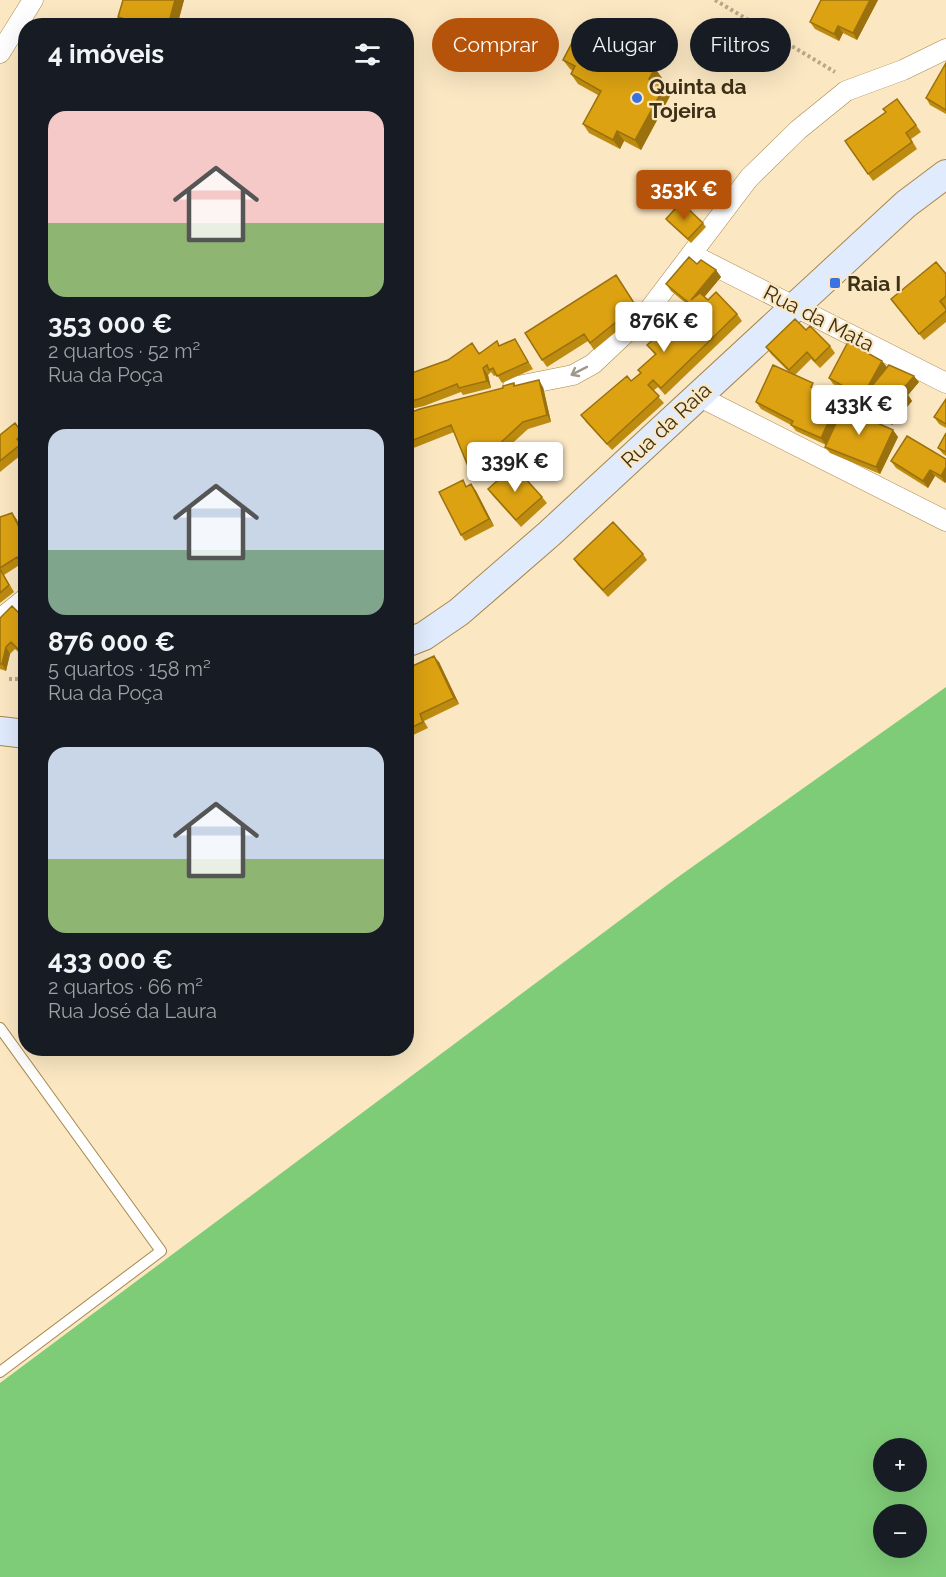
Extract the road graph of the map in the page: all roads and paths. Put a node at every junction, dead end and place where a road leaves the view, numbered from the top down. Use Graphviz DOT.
graph roads {
  1 [pos="33,0"];
  2 [pos="715,0"];
  3 [pos="22,18"];
  4 [pos="18,24"];
  5 [pos="946,49"];
  6 [pos="0,53"];
  7 [pos="859,86"];
  8 [pos="946,174"];
  9 [pos="691,254"];
  10 [pos="795,306"];
  11 [pos="946,383"];
  12 [pos="495,391"];
  13 [pos="698,396"];
  14 [pos="946,521"];
  15 [pos="18,604"];
  16 [pos="0,619"];
  17 [pos="414,640"];
  18 [pos="9,679"];
  19 [pos="18,679"];
  20 [pos="0,731"];
  21 [pos="18,733"];
  22 [pos="0,1028"];
  23 [pos="18,1053"];
  24 [pos="20,1056"];
  25 [pos="0,1372"];
  1 -- 3 [label="street"];
  2 -- 7 [label="path"];
  4 -- 6 [label="street"];
  5 -- 7 [label="street"];
  7 -- 9 [label="street"];
  8 -- 10 [label="main road, Rua da Raia"];
  9 -- 10 [label="street, Rua da Mata"];
  9 -- 12 [label="street, one-way"];
  10 -- 11 [label="street, Rua da Mata"];
  10 -- 13 [label="main road, Rua da Raia"];
  13 -- 14 [label="street"];
  13 -- 17 [label="main road, Rua da Raia"];
  15 -- 16 [label="street"];
  18 -- 19 [label="path"];
  20 -- 21 [label="main road"];
  22 -- 23 [label="lane"];
  24 -- 25 [label="lane"];
}
